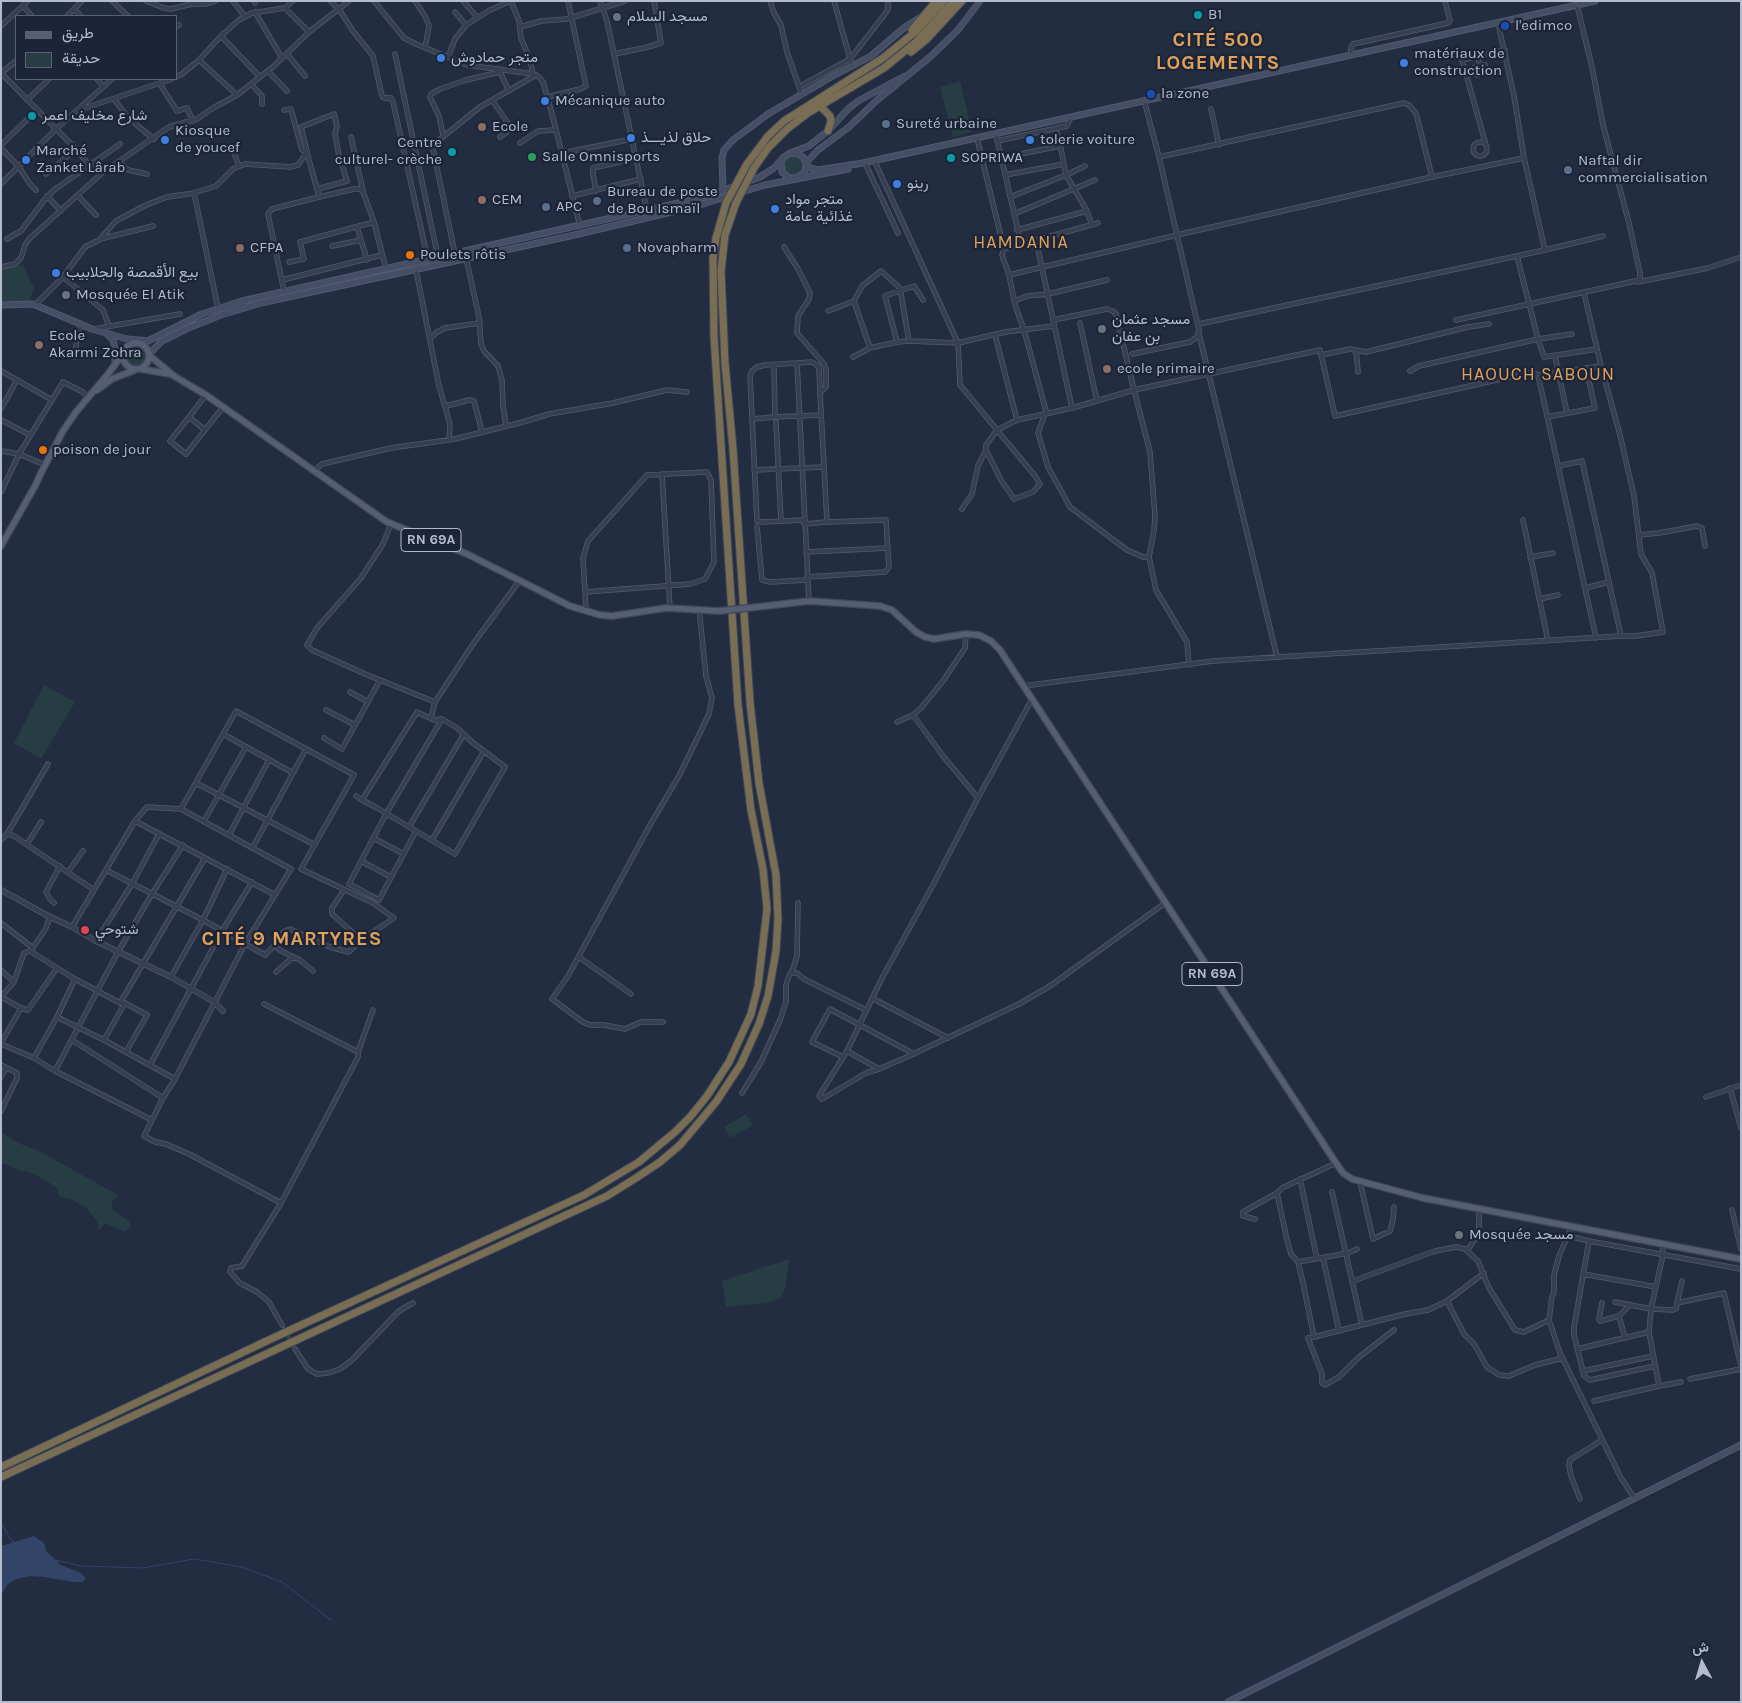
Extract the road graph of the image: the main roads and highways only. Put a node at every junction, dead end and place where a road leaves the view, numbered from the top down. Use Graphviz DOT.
graph roads {
  1 [pos="936,1"];
  2 [pos="944,1"];
  3 [pos="954,1"];
  4 [pos="962,1"];
  5 [pos="980,1"];
  6 [pos="1595,1"];
  7 [pos="925,14"];
  8 [pos="896,48"];
  9 [pos="914,71"];
  10 [pos="864,80"];
  11 [pos="820,106"];
  12 [pos="828,131"];
  13 [pos="790,153"];
  14 [pos="782,159"];
  15 [pos="806,163"];
  16 [pos="864,163"];
  17 [pos="750,166"];
  18 [pos="796,178"];
  19 [pos="723,190"];
  20 [pos="1,304"];
  21 [pos="99,331"];
  22 [pos="127,340"];
  23 [pos="148,341"];
  24 [pos="137,343"];
  25 [pos="115,349"];
  26 [pos="123,355"];
  27 [pos="150,355"];
  28 [pos="114,365"];
  29 [pos="139,369"];
  30 [pos="174,376"];
  31 [pos="89,396"];
  32 [pos="3,538"];
  33 [pos="1,546"];
  34 [pos="1741,1259"];
  35 [pos="1741,1445"];
  36 [pos="1,1467"];
  37 [pos="1,1477"];
  38 [pos="1228,1702"];
  1 -- 7 [label="highway"];
  2 -- 8 [label="highway"];
  3 -- 10 [label="highway"];
  4 -- 10 [label="highway"];
  5 -- 9 [label="main road"];
  6 -- 16 [label="main road"];
  7 -- 8 [label="highway"];
  7 -- 19 [label="main road"];
  8 -- 17 [label="highway"];
  9 -- 12 [label="main road"];
  9 -- 15 [label="main road"];
  10 -- 11 [label="highway"];
  11 -- 12 [label="highway"];
  11 -- 17 [label="highway"];
  12 -- 13 [label="main road"];
  13 -- 14 [label="main road"];
  13 -- 15 [label="main road"];
  14 -- 18 [label="main road"];
  14 -- 19 [label="main road"];
  15 -- 16 [label="main road"];
  15 -- 18 [label="main road"];
  16 -- 18 [label="main road"];
  17 -- 36 [label="highway, bridge"];
  17 -- 37 [label="highway, bridge"];
  18 -- 27 [label="main road"];
  19 -- 23 [label="main road"];
  20 -- 21 [label="main road"];
  21 -- 22 [label="main road"];
  21 -- 25 [label="main road"];
  22 -- 23 [label="main road"];
  22 -- 24 [label="main road"];
  23 -- 24 [label="main road"];
  24 -- 26 [label="main road"];
  24 -- 27 [label="main road"];
  25 -- 26 [label="main road"];
  25 -- 28 [label="main road"];
  26 -- 28 [label="main road"];
  26 -- 29 [label="main road"];
  27 -- 29 [label="main road"];
  27 -- 30 [label="main road, RN 69A"];
  28 -- 31 [label="main road"];
  29 -- 30 [label="main road, RN 69A"];
  29 -- 31 [label="main road"];
  30 -- 34 [label="main road, RN 69A, bridge"];
  31 -- 32 [label="main road"];
  32 -- 33 [label="main road"];
  35 -- 38 [label="main road"];
}
